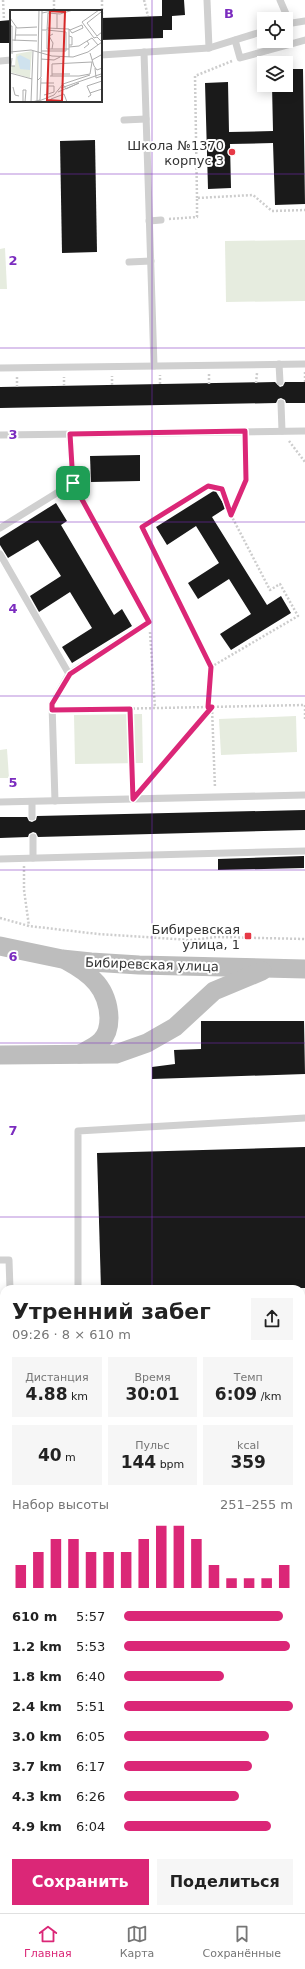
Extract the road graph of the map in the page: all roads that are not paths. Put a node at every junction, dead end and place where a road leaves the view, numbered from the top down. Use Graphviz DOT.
graph roads {
  1 [pos="207,0"];
  2 [pos="280,0"];
  3 [pos="284,12"];
  4 [pos="305,21"];
  5 [pos="293,23"];
  6 [pos="257,33"];
  7 [pos="235,40"];
  8 [pos="305,40"];
  9 [pos="209,48"];
  10 [pos="144,52"];
  11 [pos="102,55"];
  12 [pos="10,60"];
  13 [pos="0,61"];
  14 [pos="146,119"];
  15 [pos="124,120"];
  16 [pos="161,220"];
  17 [pos="150,221"];
  18 [pos="151,261"];
  19 [pos="128,262"];
  20 [pos="279,364"];
  21 [pos="305,364"];
  22 [pos="154,366"];
  23 [pos="0,368"];
  24 [pos="280,382"];
  25 [pos="281,403"];
  26 [pos="245,431"];
  27 [pos="282,431"];
  28 [pos="305,431"];
  29 [pos="70,434"];
  30 [pos="0,435"];
  31 [pos="246,480"];
  32 [pos="73,483"];
  33 [pos="0,528"];
  34 [pos="0,554"];
  35 [pos="70,674"];
  36 [pos="305,795"];
  37 [pos="55,801"];
  38 [pos="0,802"];
  39 [pos="32,802"];
  40 [pos="32,817"];
  41 [pos="33,837"];
  42 [pos="305,851"];
  43 [pos="33,858"];
  44 [pos="0,859"];
  45 [pos="0,946"];
  46 [pos="62,959"];
  47 [pos="271,968"];
  48 [pos="305,969"];
  49 [pos="0,1055"];
  50 [pos="77,1055"];
  51 [pos="305,1118"];
  52 [pos="0,1260"];
  53 [pos="10,1285"];
  54 [pos="78,1285"];
  1 -- 9 [label="lane"];
  2 -- 3 [label="lane"];
  4 -- 5 [label="lane"];
  6 -- 7 [label="lane"];
  7 -- 8 [label="lane"];
  7 -- 9 [label="lane"];
  9 -- 10 [label="lane"];
  10 -- 11 [label="lane"];
  10 -- 14 [label="lane"];
  12 -- 13 [label="lane"];
  14 -- 15 [label="lane"];
  14 -- 17 [label="lane"];
  16 -- 17 [label="lane"];
  17 -- 18 [label="lane"];
  18 -- 19 [label="lane"];
  18 -- 22 [label="lane"];
  20 -- 21 [label="lane"];
  20 -- 22 [label="lane"];
  20 -- 24 [label="lane"];
  22 -- 23 [label="lane"];
  25 -- 27 [label="lane"];
  26 -- 27 [label="lane"];
  26 -- 29 [label="lane"];
  26 -- 31 [label="lane"];
  27 -- 28 [label="lane"];
  29 -- 30 [label="lane"];
  29 -- 32 [label="lane"];
  32 -- 33 [label="lane"];
  32 -- 35 [label="lane"];
  34 -- 35 [label="lane"];
  35 -- 37 [label="lane"];
  36 -- 37 [label="lane"];
  37 -- 39 [label="lane"];
  38 -- 39 [label="lane"];
  39 -- 40 [label="lane"];
  41 -- 43 [label="lane"];
  42 -- 43 [label="lane"];
  43 -- 44 [label="lane"];
  45 -- 46 [label="main road, Бибиревская улица"];
  46 -- 47 [label="main road, Бибиревская улица"];
  46 -- 50 [label="main road"];
  47 -- 48 [label="main road, Бибиревская улица"];
  47 -- 50 [label="main road"];
  49 -- 50 [label="main road"];
  51 -- 54 [label="lane"];
  52 -- 53 [label="lane"];
}
